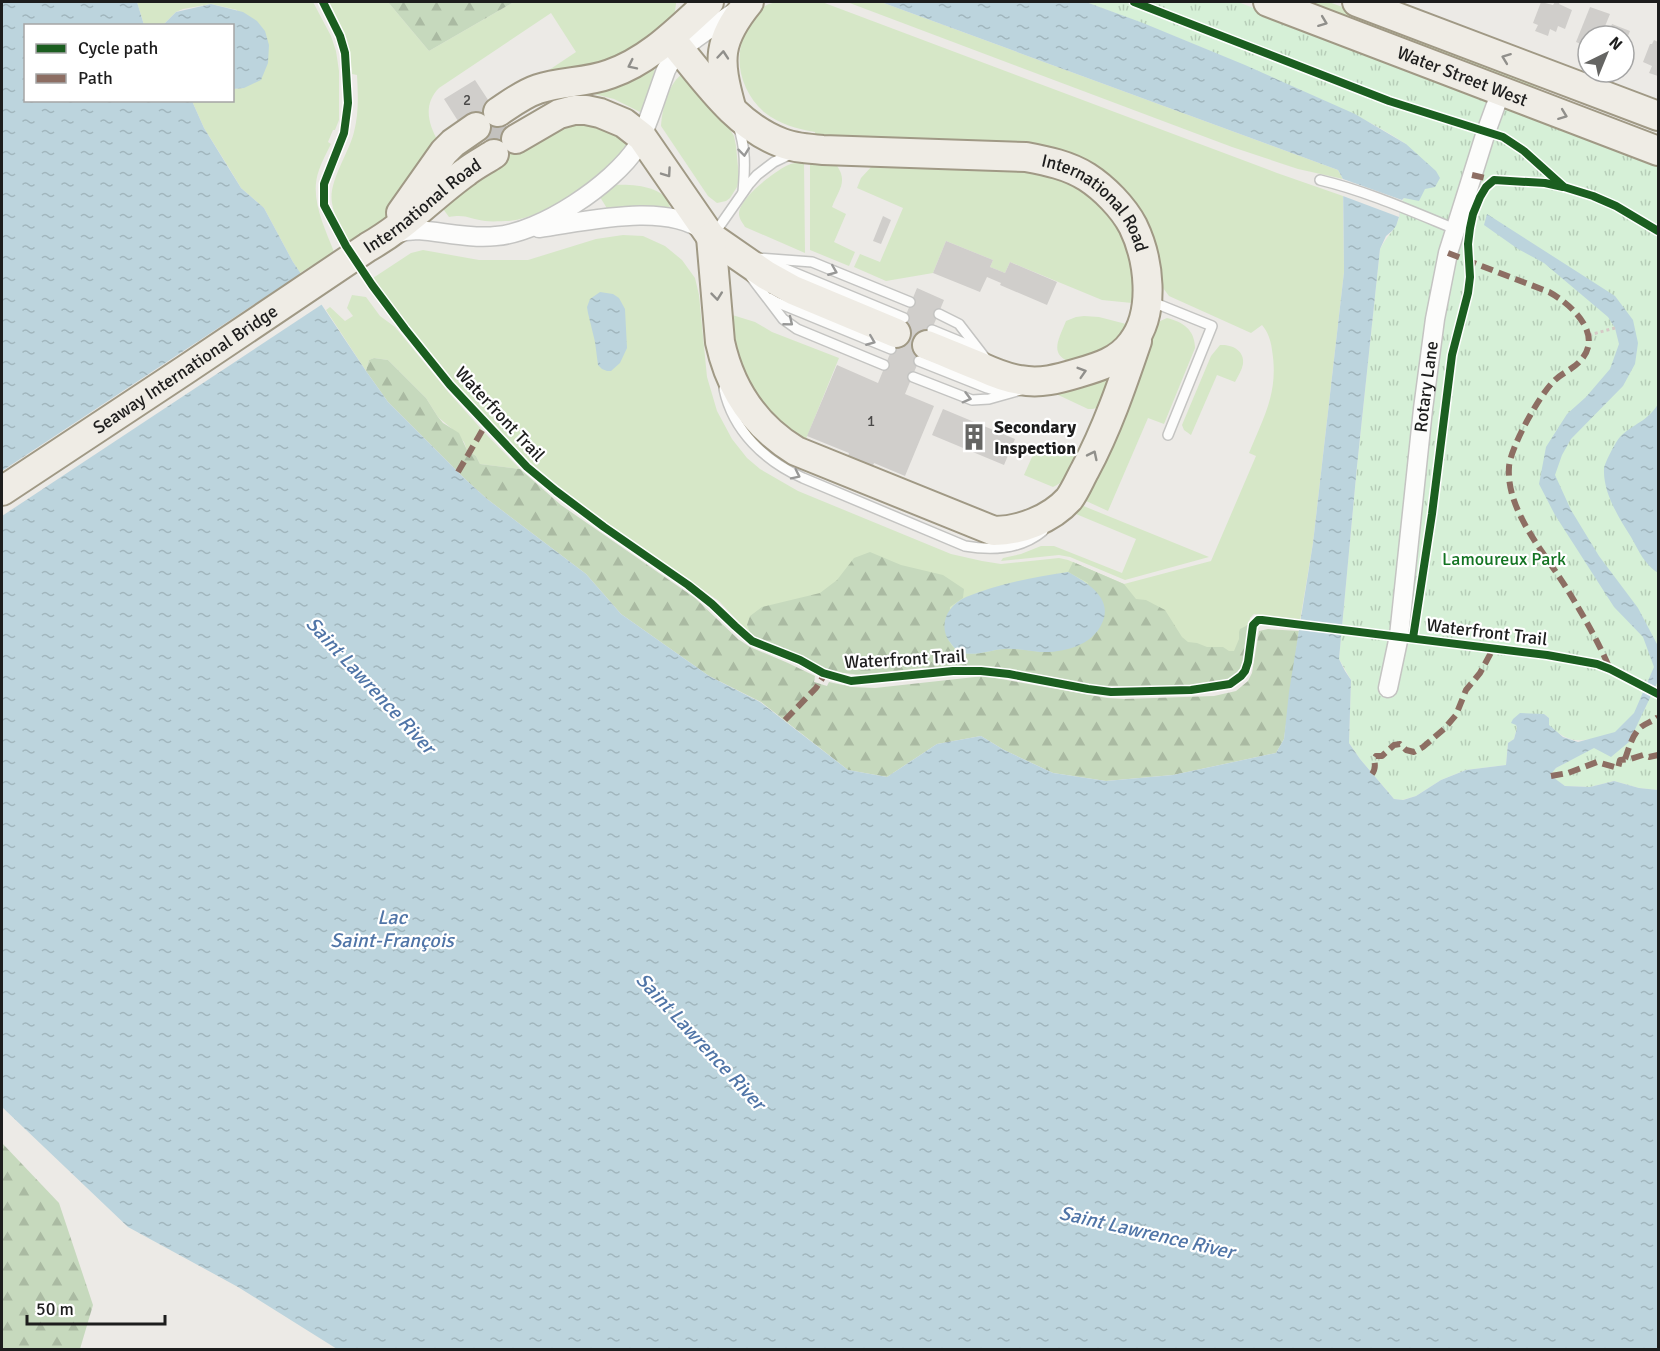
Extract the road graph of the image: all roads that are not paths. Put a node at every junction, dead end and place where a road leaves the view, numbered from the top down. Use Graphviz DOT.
graph roads {
  1 [pos="709,2"];
  2 [pos="749,2"];
  3 [pos="1268,2"];
  4 [pos="1357,2"];
  5 [pos="676,45"];
  6 [pos="1501,91"];
  7 [pos="733,112"];
  8 [pos="1659,116"];
  9 [pos="496,133"];
  10 [pos="642,138"];
  11 [pos="803,148"];
  12 [pos="1659,151"];
  13 [pos="1320,180"];
  14 [pos="742,194"];
  15 [pos="1455,229"];
  16 [pos="525,230"];
  17 [pos="383,238"];
  18 [pos="730,249"];
  19 [pos="761,290"];
  20 [pos="1148,300"];
  21 [pos="910,302"];
  22 [pos="939,314"];
  23 [pos="1142,329"];
  24 [pos="897,333"];
  25 [pos="720,342"];
  26 [pos="926,345"];
  27 [pos="984,357"];
  28 [pos="884,365"];
  29 [pos="913,377"];
  30 [pos="722,380"];
  31 [pos="1012,383"];
  32 [pos="1168,435"];
  33 [pos="2,490"];
  34 [pos="1070,497"];
  35 [pos="896,506"];
  36 [pos="966,535"];
  37 [pos="1027,542"];
  38 [pos="1388,688"];
  1 -- 5 [label="main road, International Road"];
  2 -- 5 [label="street"];
  7 -- 2 [label="main road, one-way"];
  3 -- 6 [label="main road, Water Street West, one-way"];
  8 -- 4 [label="main road, Water Street West, one-way"];
  5 -- 7 [label="main road, International Road"];
  5 -- 9 [label="main road, International Road, one-way"];
  5 -- 10 [label="street"];
  6 -- 12 [label="main road, Water Street West, one-way"];
  6 -- 15 [label="street, Rotary Lane"];
  7 -- 11 [label="main road, International Road"];
  7 -- 14 [label="lane, one-way"];
  9 -- 10 [label="main road, International Road"];
  9 -- 17 [label="main road, International Road"];
  10 -- 16 [label="street"];
  10 -- 18 [label="main road, International Road, one-way"];
  11 -- 14 [label="lane"];
  11 -- 20 [label="main road, International Road"];
  13 -- 15 [label="lane"];
  14 -- 18 [label="lane"];
  15 -- 38 [label="street, Rotary Lane"];
  16 -- 17 [label="street"];
  16 -- 18 [label="street"];
  17 -- 33 [label="main road, Seaway International Bridge"];
  18 -- 19 [label="lane"];
  18 -- 21 [label="lane, one-way"];
  18 -- 24 [label="main road, International Road"];
  18 -- 25 [label="main road, one-way"];
  19 -- 24 [label="lane, one-way"];
  19 -- 28 [label="lane, one-way"];
  20 -- 23 [label="main road, International Road"];
  20 -- 32 [label="lane"];
  22 -- 27 [label="lane"];
  31 -- 23 [label="main road, International Road, one-way"];
  34 -- 23 [label="main road, one-way"];
  25 -- 30 [label="lane"];
  25 -- 34 [label="main road"];
  26 -- 27 [label="lane"];
  26 -- 31 [label="main road, International Road"];
  27 -- 31 [label="lane"];
  29 -- 31 [label="lane, one-way"];
  30 -- 35 [label="lane"];
  30 -- 37 [label="lane, one-way"];
  34 -- 37 [label="lane"];
  36 -- 37 [label="lane"];
}
